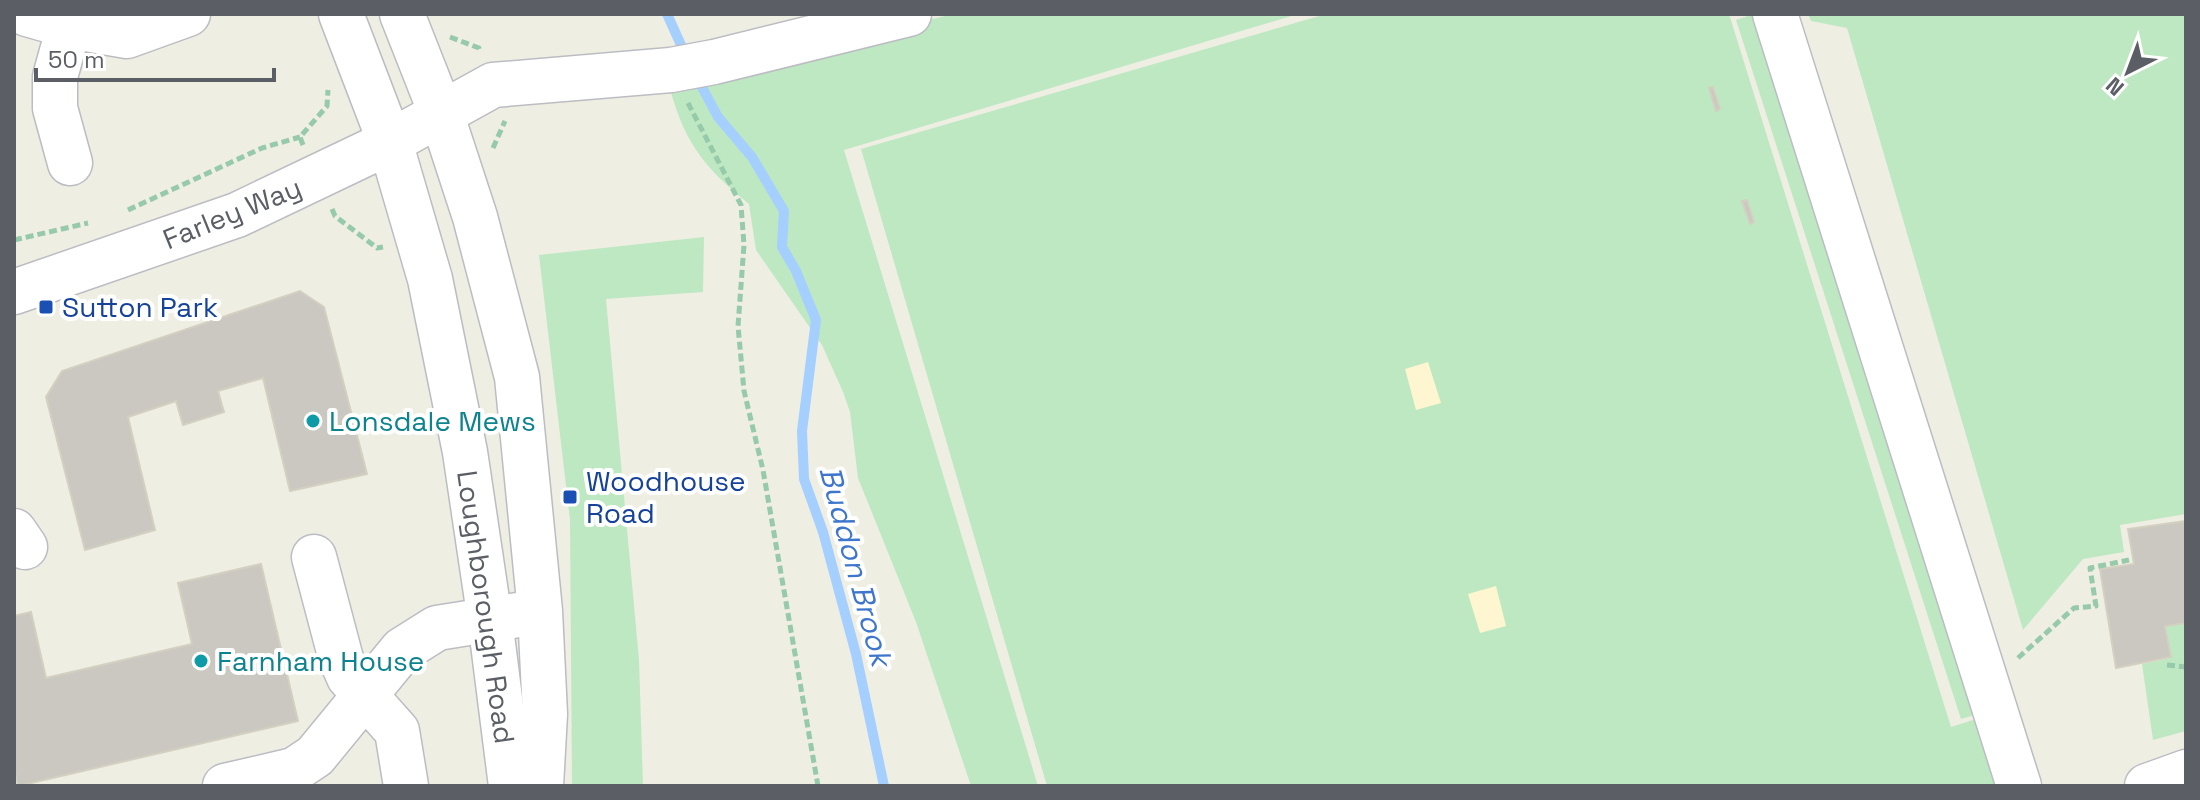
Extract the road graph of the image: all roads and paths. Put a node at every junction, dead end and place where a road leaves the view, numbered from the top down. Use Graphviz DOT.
graph roads {
  1 [pos="27,14"];
  2 [pos="188,14"];
  3 [pos="341,14"];
  4 [pos="402,14"];
  5 [pos="909,14"];
  6 [pos="1775,14"];
  7 [pos="89,30"];
  8 [pos="687,67"];
  9 [pos="441,113"];
  10 [pos="300,137"];
  11 [pos="390,142"];
  12 [pos="70,163"];
  13 [pos="123,212"];
  14 [pos="96,222"];
  15 [pos="14,240"];
  16 [pos="14,292"];
  17 [pos="314,557"];
  18 [pos="2129,560"];
  19 [pos="540,611"];
  20 [pos="490,620"];
  21 [pos="2018,658"];
  22 [pos="2167,665"];
  23 [pos="2186,667"];
  24 [pos="367,694"];
  25 [pos="2186,772"];
  26 [pos="225,786"];
  27 [pos="406,786"];
  28 [pos="511,786"];
  29 [pos="541,786"];
  30 [pos="818,786"];
  31 [pos="2019,786"];
  32 [pos="2147,786"];
  1 -- 7 [label="street"];
  2 -- 7 [label="street"];
  3 -- 11 [label="street, Loughborough Road"];
  4 -- 9 [label="street, Loughborough Road"];
  5 -- 8 [label="street"];
  6 -- 31 [label="street"];
  7 -- 12 [label="street"];
  8 -- 9 [label="street"];
  8 -- 30 [label="path"];
  9 -- 11 [label="street, Farley Way"];
  9 -- 19 [label="street, Loughborough Road"];
  10 -- 13 [label="path"];
  11 -- 16 [label="street, Farley Way"];
  11 -- 20 [label="street, Loughborough Road"];
  14 -- 15 [label="path"];
  17 -- 24 [label="street"];
  18 -- 21 [label="path"];
  19 -- 20 [label="street"];
  19 -- 29 [label="street, Loughborough Road"];
  20 -- 24 [label="street"];
  20 -- 28 [label="street, Loughborough Road"];
  22 -- 23 [label="path"];
  24 -- 26 [label="street"];
  24 -- 27 [label="street"];
  25 -- 32 [label="street"];
}
